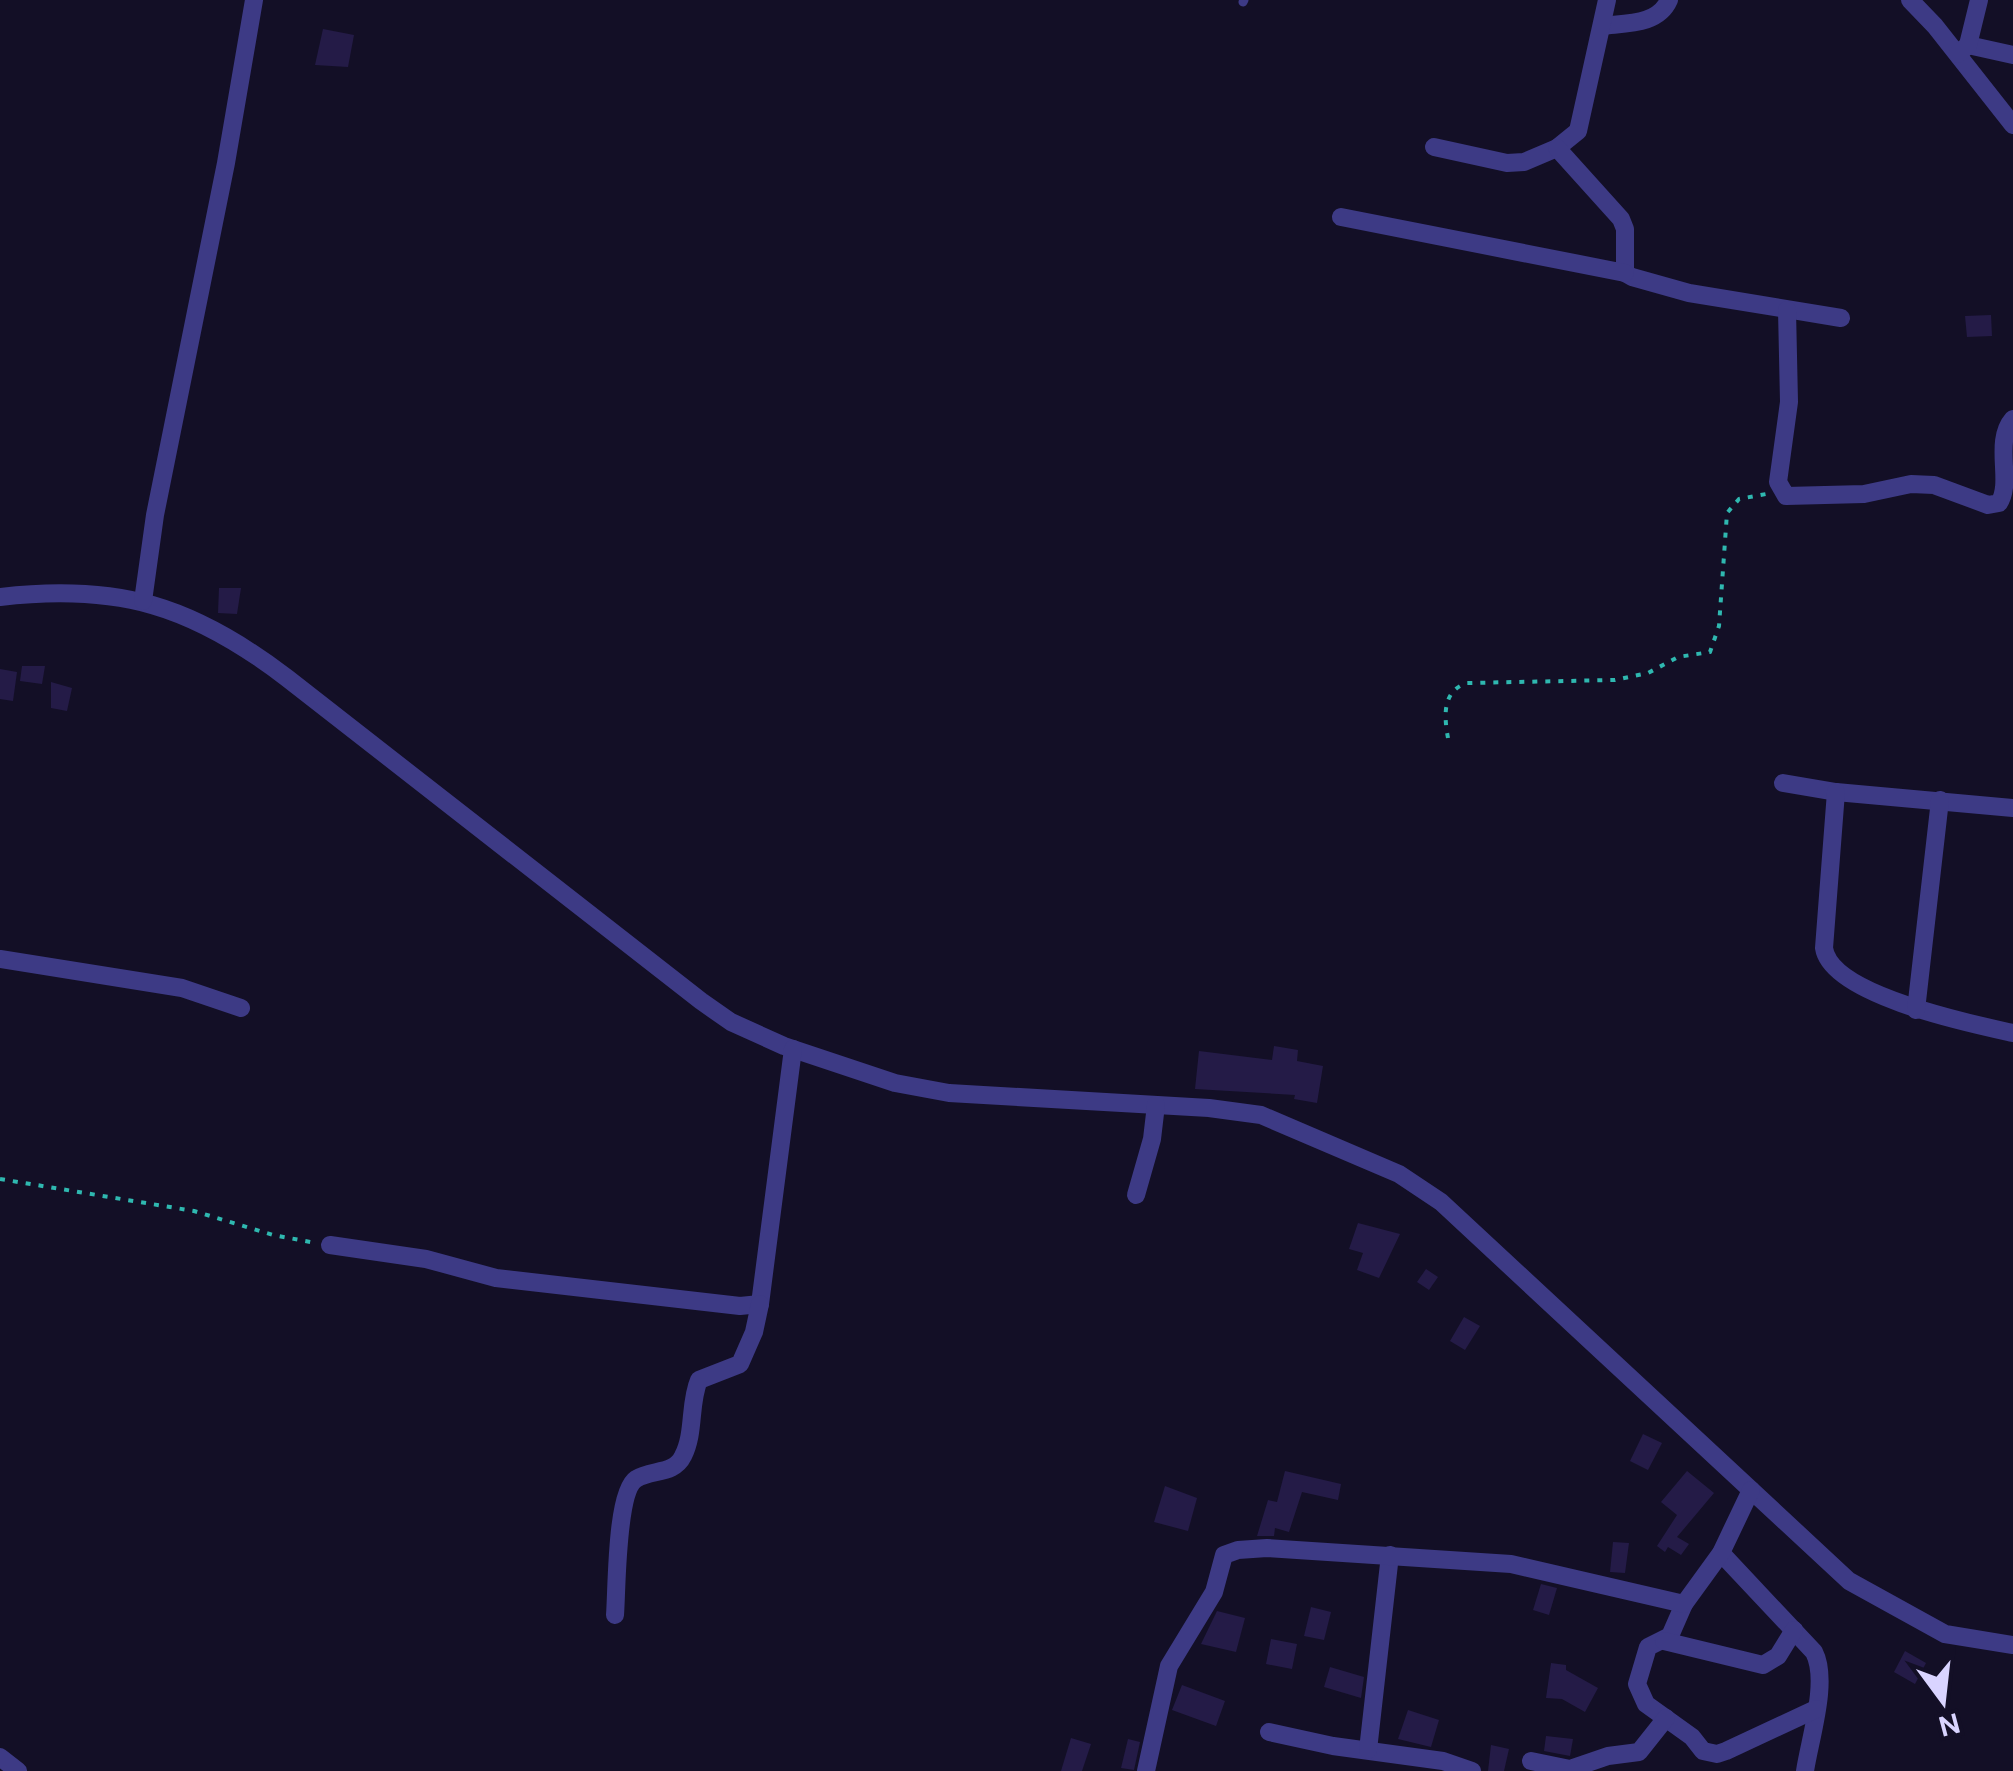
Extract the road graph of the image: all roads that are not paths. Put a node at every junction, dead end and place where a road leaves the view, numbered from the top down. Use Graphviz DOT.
graph roads {
  1 [pos="254,0"];
  2 [pos="1608,0"];
  3 [pos="1669,0"];
  4 [pos="1910,0"];
  5 [pos="1979,0"];
  6 [pos="1602,26"];
  7 [pos="1963,49"];
  8 [pos="2013,55"];
  9 [pos="2013,125"];
  10 [pos="1434,148"];
  11 [pos="1557,148"];
  12 [pos="1341,217"];
  13 [pos="1625,273"];
  14 [pos="1787,310"];
  15 [pos="1840,318"];
  16 [pos="2013,418"];
  17 [pos="0,597"];
  18 [pos="143,601"];
  19 [pos="1783,783"];
  20 [pos="1836,792"];
  21 [pos="1940,800"];
  22 [pos="2013,808"];
  23 [pos="0,959"];
  24 [pos="241,1008"];
  25 [pos="1916,1010"];
  26 [pos="2013,1034"];
  27 [pos="791,1058"];
  28 [pos="1156,1105"];
  29 [pos="1136,1195"];
  30 [pos="330,1245"];
  31 [pos="760,1304"];
  32 [pos="1751,1490"];
  33 [pos="1722,1553"];
  34 [pos="1390,1555"];
  35 [pos="1684,1604"];
  36 [pos="615,1616"];
  37 [pos="1794,1630"];
  38 [pos="1664,1641"];
  39 [pos="2013,1646"];
  40 [pos="1816,1709"];
  41 [pos="1666,1718"];
  42 [pos="1270,1732"];
  43 [pos="1368,1750"];
  44 [pos="0,1758"];
  45 [pos="1530,1761"];
  46 [pos="1416,1764"];
  47 [pos="18,1771"];
  48 [pos="1146,1771"];
  49 [pos="1472,1771"];
  50 [pos="1804,1771"];
  1 -- 18 [label="street"];
  2 -- 6 [label="street"];
  3 -- 6 [label="street"];
  4 -- 7 [label="street"];
  5 -- 7 [label="street"];
  6 -- 11 [label="street"];
  7 -- 8 [label="street"];
  7 -- 9 [label="street"];
  10 -- 11 [label="street"];
  11 -- 13 [label="street"];
  12 -- 13 [label="street"];
  13 -- 14 [label="street"];
  14 -- 15 [label="street"];
  14 -- 16 [label="street"];
  17 -- 18 [label="street"];
  18 -- 27 [label="street"];
  19 -- 20 [label="street"];
  20 -- 21 [label="street"];
  20 -- 25 [label="street"];
  21 -- 22 [label="street"];
  21 -- 25 [label="street"];
  23 -- 24 [label="street"];
  25 -- 26 [label="street"];
  27 -- 28 [label="street"];
  27 -- 31 [label="street"];
  28 -- 29 [label="street"];
  28 -- 32 [label="street"];
  30 -- 31 [label="street"];
  31 -- 36 [label="street"];
  32 -- 33 [label="street"];
  32 -- 39 [label="street"];
  33 -- 35 [label="street"];
  33 -- 37 [label="street"];
  34 -- 35 [label="street"];
  34 -- 43 [label="street"];
  34 -- 48 [label="street"];
  35 -- 38 [label="street"];
  37 -- 38 [label="street"];
  37 -- 40 [label="street"];
  38 -- 41 [label="street"];
  40 -- 41 [label="street"];
  40 -- 50 [label="street"];
  41 -- 45 [label="street"];
  42 -- 43 [label="street"];
  43 -- 46 [label="street"];
  44 -- 47 [label="street"];
  46 -- 49 [label="street"];
}
